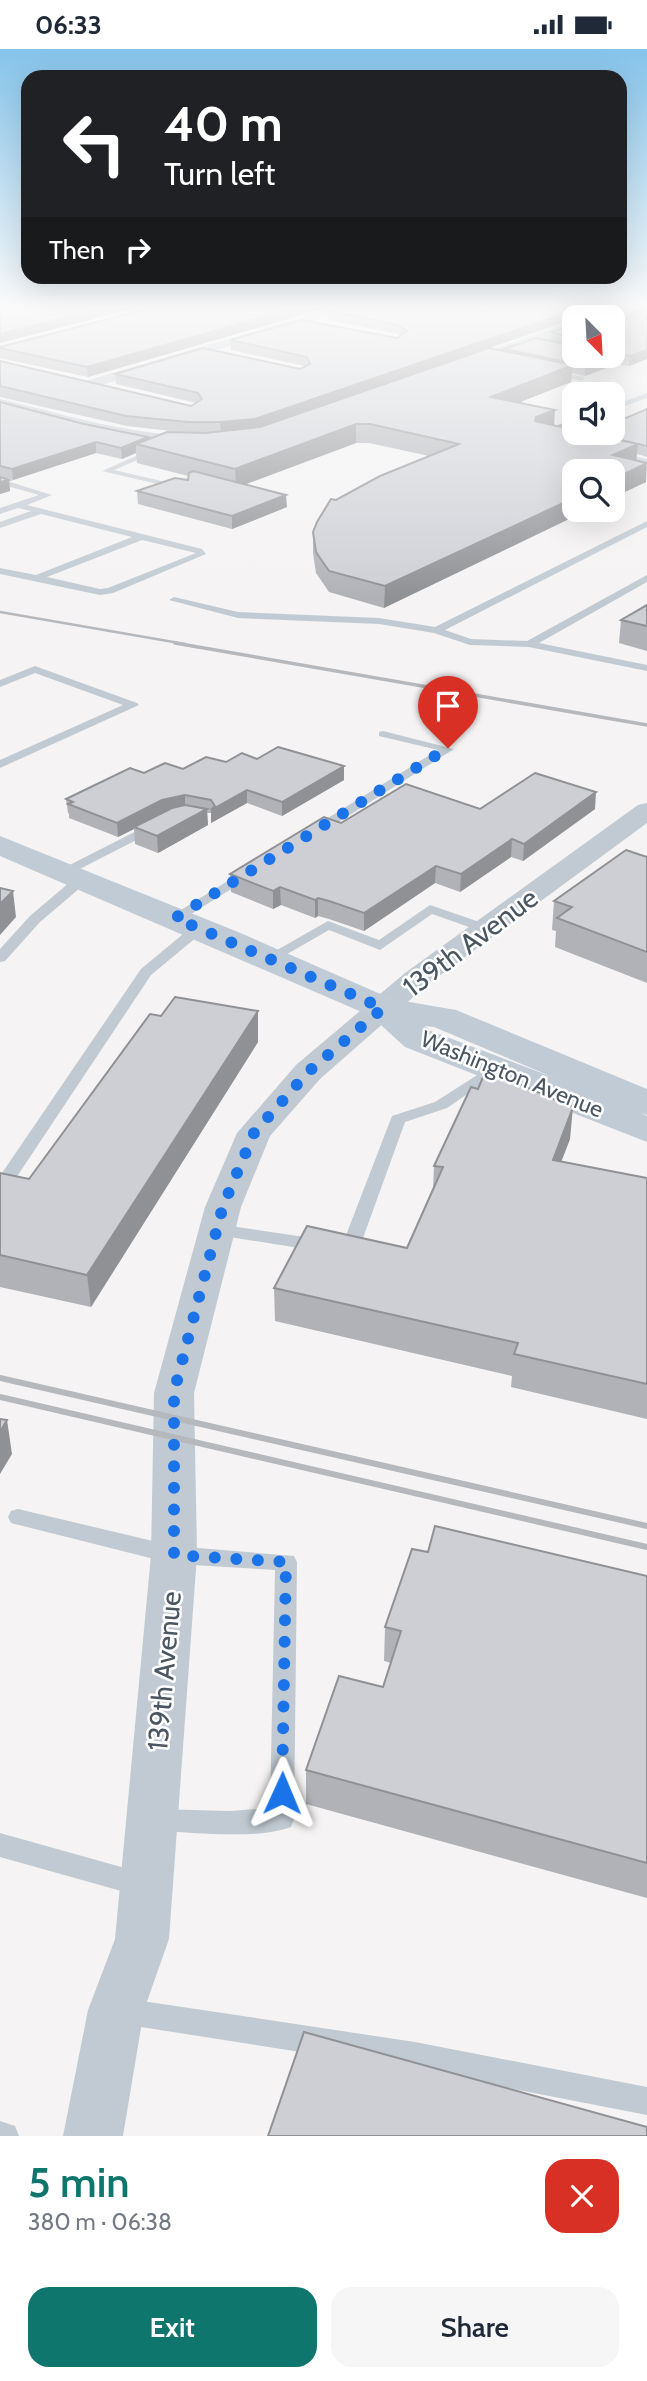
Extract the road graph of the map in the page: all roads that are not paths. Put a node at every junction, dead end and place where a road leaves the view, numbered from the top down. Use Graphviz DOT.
graph roads {
  1 [pos="0,404"];
  2 [pos="172,442"];
  3 [pos="221,443"];
  4 [pos="607,453"];
  5 [pos="647,461"];
  6 [pos="0,481"];
  7 [pos="184,488"];
  8 [pos="18,505"];
  9 [pos="0,511"];
  10 [pos="40,511"];
  11 [pos="647,524"];
  12 [pos="0,525"];
  13 [pos="141,537"];
  14 [pos="0,571"];
  15 [pos="37,578"];
  16 [pos="647,578"];
  17 [pos="174,600"];
  18 [pos="436,630"];
  19 [pos="529,644"];
  20 [pos="647,668"];
  21 [pos="0,684"];
  22 [pos="383,734"];
  23 [pos="0,764"];
  24 [pos="647,811"];
  25 [pos="168,819"];
  26 [pos="300,840"];
  27 [pos="0,845"];
  28 [pos="254,869"];
  29 [pos="72,875"];
  30 [pos="187,923"];
  31 [pos="486,929"];
  32 [pos="0,958"];
  33 [pos="270,958"];
  34 [pos="383,1008"];
  35 [pos="493,1070"];
  36 [pos="558,1092"];
  37 [pos="647,1103"];
  38 [pos="647,1112"];
  39 [pos="647,1130"];
  40 [pos="2,1186"];
  41 [pos="217,1230"];
  42 [pos="18,1517"];
  43 [pos="174,1555"];
  44 [pos="151,1820"];
  45 [pos="0,1845"];
  46 [pos="146,1886"];
  47 [pos="116,2010"];
  48 [pos="647,2101"];
  49 [pos="0,2135"];
  50 [pos="5,2136"];
  51 [pos="93,2136"];
  1 -- 2 [label="street"];
  2 -- 3 [label="street"];
  2 -- 7 [label="lane"];
  4 -- 5 [label="lane"];
  6 -- 8 [label="lane"];
  8 -- 9 [label="lane"];
  8 -- 10 [label="lane"];
  10 -- 12 [label="lane"];
  10 -- 13 [label="lane"];
  11 -- 18 [label="lane"];
  13 -- 15 [label="lane"];
  13 -- 15 [label="lane"];
  14 -- 15 [label="lane"];
  16 -- 19 [label="lane"];
  17 -- 18 [label="lane"];
  18 -- 19 [label="lane"];
  19 -- 20 [label="lane"];
  21 -- 23 [label="lane"];
  22 -- 26 [label="lane"];
  24 -- 31 [label="street, 139th Avenue"];
  25 -- 29 [label="lane"];
  27 -- 29 [label="main road, Washington Avenue"];
  28 -- 30 [label="lane"];
  29 -- 30 [label="main road, Washington Avenue"];
  29 -- 32 [label="lane"];
  30 -- 33 [label="main road, Washington Avenue"];
  30 -- 40 [label="lane"];
  31 -- 33 [label="lane"];
  31 -- 34 [label="street, 139th Avenue"];
  33 -- 34 [label="main road, Washington Avenue"];
  34 -- 35 [label="main road, Washington Avenue"];
  34 -- 37 [label="main road, Washington Avenue"];
  34 -- 41 [label="street, 139th Avenue"];
  35 -- 36 [label="main road, Washington Avenue"];
  35 -- 41 [label="lane"];
  36 -- 38 [label="lane"];
  36 -- 39 [label="main road, Washington Avenue"];
  41 -- 43 [label="street, 139th Avenue"];
  42 -- 43 [label="lane"];
  43 -- 44 [label="street, 139th Avenue"];
  43 -- 44 [label="lane"];
  44 -- 46 [label="street, 139th Avenue"];
  45 -- 46 [label="lane"];
  46 -- 47 [label="street, 139th Avenue"];
  47 -- 48 [label="lane"];
  47 -- 51 [label="street, 139th Avenue"];
  49 -- 50 [label="lane"];
}
